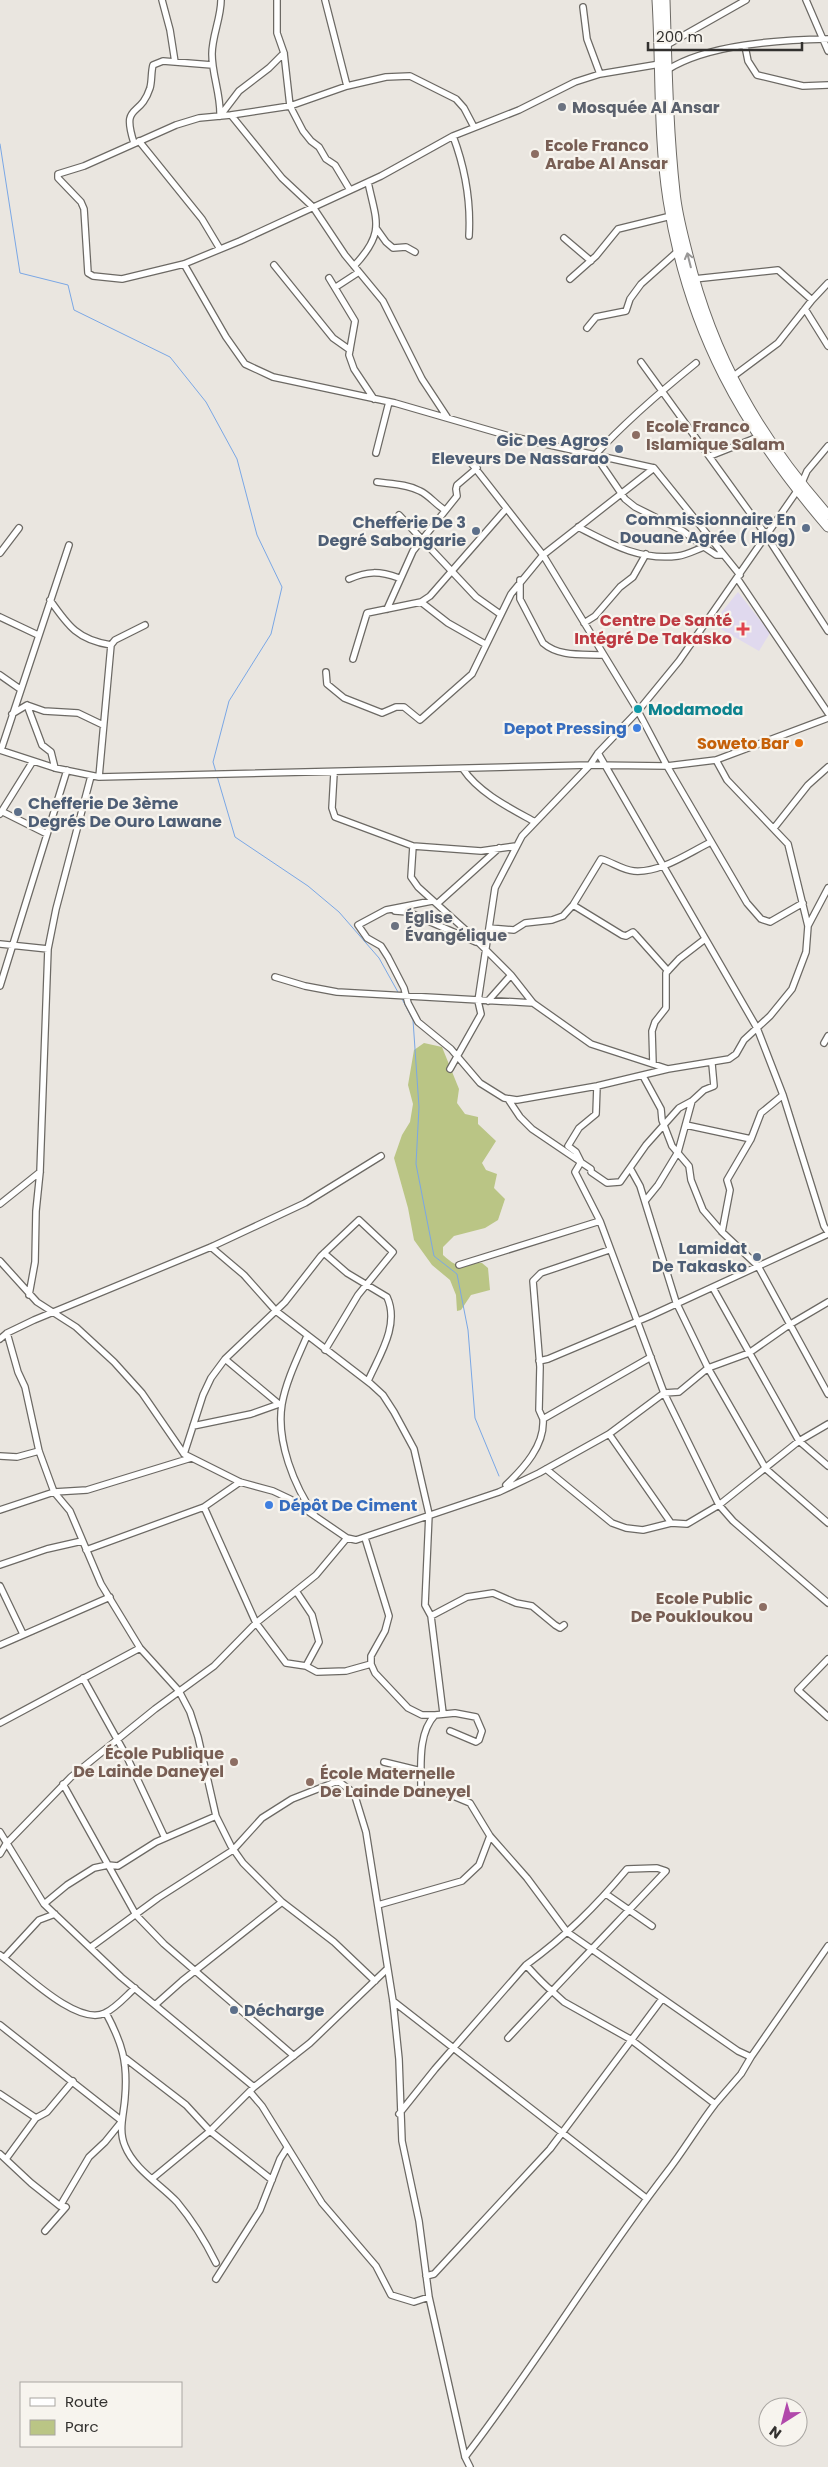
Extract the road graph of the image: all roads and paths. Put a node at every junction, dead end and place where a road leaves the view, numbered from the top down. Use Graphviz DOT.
graph roads {
  1 [pos="162,0"];
  2 [pos="221,0"];
  3 [pos="277,0"];
  4 [pos="325,0"];
  5 [pos="657,0"];
  6 [pos="665,0"];
  7 [pos="746,0"];
  8 [pos="806,0"];
  9 [pos="583,7"];
  10 [pos="825,39"];
  11 [pos="745,46"];
  12 [pos="663,47"];
  13 [pos="828,51"];
  14 [pos="284,53"];
  15 [pos="175,62"];
  16 [pos="212,64"];
  17 [pos="660,64"];
  18 [pos="667,70"];
  19 [pos="600,74"];
  20 [pos="347,86"];
  21 [pos="828,86"];
  22 [pos="290,106"];
  23 [pos="231,115"];
  24 [pos="220,116"];
  25 [pos="474,127"];
  26 [pos="453,136"];
  27 [pos="137,142"];
  28 [pos="368,182"];
  29 [pos="350,190"];
  30 [pos="313,208"];
  31 [pos="671,216"];
  32 [pos="376,228"];
  33 [pos="469,236"];
  34 [pos="564,238"];
  35 [pos="220,250"];
  36 [pos="678,251"];
  37 [pos="415,252"];
  38 [pos="591,261"];
  39 [pos="184,264"];
  40 [pos="274,265"];
  41 [pos="354,266"];
  42 [pos="359,272"];
  43 [pos="329,278"];
  44 [pos="570,279"];
  45 [pos="694,279"];
  46 [pos="828,283"];
  47 [pos="336,287"];
  48 [pos="812,300"];
  49 [pos="804,309"];
  50 [pos="587,328"];
  51 [pos="828,346"];
  52 [pos="350,350"];
  53 [pos="640,362"];
  54 [pos="696,363"];
  55 [pos="731,378"];
  56 [pos="662,390"];
  57 [pos="374,399"];
  58 [pos="389,402"];
  59 [pos="447,417"];
  60 [pos="758,437"];
  61 [pos="828,446"];
  62 [pos="376,453"];
  63 [pos="595,455"];
  64 [pos="710,456"];
  65 [pos="468,459"];
  66 [pos="477,468"];
  67 [pos="654,468"];
  68 [pos="377,482"];
  69 [pos="799,488"];
  70 [pos="620,494"];
  71 [pos="506,509"];
  72 [pos="445,510"];
  73 [pos="399,514"];
  74 [pos="828,515"];
  75 [pos="578,527"];
  76 [pos="19,528"];
  77 [pos="828,528"];
  78 [pos="766,535"];
  79 [pos="422,538"];
  80 [pos="69,545"];
  81 [pos="704,548"];
  82 [pos="0,553"];
  83 [pos="646,554"];
  84 [pos="543,555"];
  85 [pos="723,555"];
  86 [pos="452,570"];
  87 [pos="738,576"];
  88 [pos="399,578"];
  89 [pos="349,579"];
  90 [pos="520,580"];
  91 [pos="511,594"];
  92 [pos="519,594"];
  93 [pos="50,600"];
  94 [pos="420,602"];
  95 [pos="387,609"];
  96 [pos="500,614"];
  97 [pos="0,617"];
  98 [pos="584,623"];
  99 [pos="145,625"];
  100 [pos="828,630"];
  101 [pos="38,635"];
  102 [pos="485,644"];
  103 [pos="111,645"];
  104 [pos="602,654"];
  105 [pos="353,659"];
  106 [pos="326,672"];
  107 [pos="0,675"];
  108 [pos="20,689"];
  109 [pos="27,705"];
  110 [pos="638,711"];
  111 [pos="12,714"];
  112 [pos="827,718"];
  113 [pos="103,725"];
  114 [pos="1,750"];
  115 [pos="598,753"];
  116 [pos="716,760"];
  117 [pos="33,761"];
  118 [pos="590,765"];
  119 [pos="667,766"];
  120 [pos="605,767"];
  121 [pos="828,767"];
  122 [pos="55,768"];
  123 [pos="463,769"];
  124 [pos="67,770"];
  125 [pos="334,773"];
  126 [pos="91,776"];
  127 [pos="99,777"];
  128 [pos="2,813"];
  129 [pos="535,822"];
  130 [pos="774,828"];
  131 [pos="48,834"];
  132 [pos="711,842"];
  133 [pos="413,846"];
  134 [pos="501,846"];
  135 [pos="516,846"];
  136 [pos="663,866"];
  137 [pos="828,888"];
  138 [pos="435,902"];
  139 [pos="803,903"];
  140 [pos="572,905"];
  141 [pos="386,910"];
  142 [pos="808,926"];
  143 [pos="489,928"];
  144 [pos="705,939"];
  145 [pos="0,944"];
  146 [pos="13,945"];
  147 [pos="482,947"];
  148 [pos="48,949"];
  149 [pos="668,971"];
  150 [pos="511,975"];
  151 [pos="275,977"];
  152 [pos="0,986"];
  153 [pos="407,996"];
  154 [pos="478,1001"];
  155 [pos="488,1001"];
  156 [pos="532,1003"];
  157 [pos="757,1028"];
  158 [pos="828,1036"];
  159 [pos="824,1043"];
  160 [pos="458,1056"];
  161 [pos="653,1064"];
  162 [pos="712,1064"];
  163 [pos="450,1069"];
  164 [pos="668,1069"];
  165 [pos="644,1076"];
  166 [pos="597,1086"];
  167 [pos="783,1095"];
  168 [pos="508,1099"];
  169 [pos="692,1101"];
  170 [pos="664,1125"];
  171 [pos="686,1125"];
  172 [pos="751,1139"];
  173 [pos="678,1152"];
  174 [pos="381,1156"];
  175 [pos="581,1162"];
  176 [pos="630,1168"];
  177 [pos="40,1172"];
  178 [pos="645,1201"];
  179 [pos="0,1204"];
  180 [pos="600,1221"];
  181 [pos="722,1232"];
  182 [pos="828,1233"];
  183 [pos="211,1247"];
  184 [pos="610,1250"];
  185 [pos="324,1253"];
  186 [pos="0,1261"];
  187 [pos="459,1265"];
  188 [pos="758,1266"];
  189 [pos="368,1285"];
  190 [pos="713,1288"];
  191 [pos="29,1295"];
  192 [pos="676,1302"];
  193 [pos="828,1302"];
  194 [pos="276,1311"];
  195 [pos="55,1313"];
  196 [pos="636,1322"];
  197 [pos="789,1325"];
  198 [pos="7,1333"];
  199 [pos="307,1336"];
  200 [pos="0,1339"];
  201 [pos="326,1350"];
  202 [pos="749,1353"];
  203 [pos="651,1357"];
  204 [pos="225,1359"];
  205 [pos="539,1360"];
  206 [pos="708,1368"];
  207 [pos="368,1381"];
  208 [pos="664,1392"];
  209 [pos="828,1394"];
  210 [pos="281,1404"];
  211 [pos="543,1419"];
  212 [pos="828,1424"];
  213 [pos="193,1426"];
  214 [pos="609,1434"];
  215 [pos="800,1441"];
  216 [pos="39,1451"];
  217 [pos="184,1454"];
  218 [pos="0,1456"];
  219 [pos="191,1458"];
  220 [pos="828,1466"];
  221 [pos="546,1469"];
  222 [pos="766,1469"];
  223 [pos="240,1482"];
  224 [pos="504,1488"];
  225 [pos="54,1492"];
  226 [pos="719,1505"];
  227 [pos="204,1507"];
  228 [pos="0,1510"];
  229 [pos="428,1514"];
  230 [pos="318,1520"];
  231 [pos="671,1522"];
  232 [pos="828,1523"];
  233 [pos="347,1538"];
  234 [pos="364,1538"];
  235 [pos="82,1541"];
  236 [pos="86,1550"];
  237 [pos="0,1566"];
  238 [pos="0,1586"];
  239 [pos="296,1591"];
  240 [pos="110,1597"];
  241 [pos="828,1603"];
  242 [pos="431,1616"];
  243 [pos="256,1623"];
  244 [pos="564,1625"];
  245 [pos="23,1634"];
  246 [pos="0,1645"];
  247 [pos="140,1648"];
  248 [pos="828,1659"];
  249 [pos="371,1664"];
  250 [pos="306,1666"];
  251 [pos="83,1678"];
  252 [pos="179,1691"];
  253 [pos="443,1713"];
  254 [pos="435,1715"];
  255 [pos="828,1717"];
  256 [pos="1,1722"];
  257 [pos="450,1731"];
  258 [pos="118,1739"];
  259 [pos="384,1762"];
  260 [pos="421,1772"];
  261 [pos="63,1784"];
  262 [pos="421,1787"];
  263 [pos="446,1793"];
  264 [pos="216,1816"];
  265 [pos="0,1832"];
  266 [pos="490,1836"];
  267 [pos="165,1838"];
  268 [pos="6,1844"];
  269 [pos="233,1850"];
  270 [pos="0,1854"];
  271 [pos="108,1865"];
  272 [pos="606,1894"];
  273 [pos="282,1902"];
  274 [pos="44,1904"];
  275 [pos="378,1905"];
  276 [pos="628,1911"];
  277 [pos="55,1914"];
  278 [pos="136,1915"];
  279 [pos="652,1926"];
  280 [pos="567,1932"];
  281 [pos="828,1946"];
  282 [pos="91,1947"];
  283 [pos="591,1950"];
  284 [pos="2,1956"];
  285 [pos="526,1965"];
  286 [pos="386,1970"];
  287 [pos="194,1971"];
  288 [pos="375,1981"];
  289 [pos="135,1988"];
  290 [pos="552,1991"];
  291 [pos="662,1999"];
  292 [pos="393,2001"];
  293 [pos="155,2005"];
  294 [pos="106,2013"];
  295 [pos="0,2025"];
  296 [pos="508,2038"];
  297 [pos="630,2039"];
  298 [pos="454,2047"];
  299 [pos="294,2056"];
  300 [pos="751,2057"];
  301 [pos="125,2058"];
  302 [pos="73,2081"];
  303 [pos="252,2089"];
  304 [pos="0,2094"];
  305 [pos="715,2104"];
  306 [pos="399,2114"];
  307 [pos="36,2118"];
  308 [pos="122,2121"];
  309 [pos="210,2131"];
  310 [pos="562,2133"];
  311 [pos="288,2148"];
  312 [pos="0,2154"];
  313 [pos="6,2159"];
  314 [pos="153,2178"];
  315 [pos="272,2180"];
  316 [pos="646,2198"];
  317 [pos="60,2206"];
  318 [pos="45,2231"];
  319 [pos="216,2263"];
  320 [pos="426,2276"];
  321 [pos="216,2280"];
  322 [pos="429,2297"];
  323 [pos="465,2457"];
  324 [pos="470,2467"];
  1 -- 15 [label="street"];
  2 -- 16 [label="street"];
  3 -- 14 [label="street"];
  4 -- 20 [label="street"];
  5 -- 12 [label="main road"];
  6 -- 12 [label="main road"];
  7 -- 12 [label="street"];
  8 -- 10 [label="street"];
  9 -- 19 [label="street"];
  10 -- 11 [label="street"];
  10 -- 13 [label="street"];
  11 -- 18 [label="street"];
  11 -- 21 [label="street"];
  12 -- 17 [label="main road"];
  12 -- 18 [label="main road"];
  14 -- 22 [label="street"];
  14 -- 24 [label="street"];
  15 -- 16 [label="street"];
  15 -- 27 [label="street"];
  16 -- 24 [label="street"];
  17 -- 19 [label="street"];
  17 -- 31 [label="main road"];
  45 -- 18 [label="main road, one-way"];
  19 -- 25 [label="street"];
  20 -- 22 [label="street"];
  20 -- 25 [label="street"];
  22 -- 23 [label="street"];
  22 -- 29 [label="street"];
  23 -- 24 [label="street"];
  23 -- 30 [label="street"];
  24 -- 27 [label="street"];
  25 -- 26 [label="street"];
  26 -- 28 [label="street"];
  26 -- 33 [label="street"];
  27 -- 35 [label="street"];
  27 -- 39 [label="street"];
  28 -- 29 [label="street"];
  28 -- 32 [label="street"];
  29 -- 30 [label="street"];
  30 -- 35 [label="street"];
  30 -- 41 [label="street"];
  31 -- 36 [label="main road"];
  31 -- 38 [label="street"];
  32 -- 37 [label="street"];
  32 -- 41 [label="street"];
  34 -- 38 [label="street"];
  35 -- 39 [label="street"];
  36 -- 50 [label="street"];
  36 -- 60 [label="main road"];
  38 -- 44 [label="street"];
  39 -- 57 [label="street"];
  40 -- 52 [label="street"];
  41 -- 42 [label="street"];
  42 -- 47 [label="street"];
  42 -- 59 [label="street"];
  43 -- 47 [label="street"];
  45 -- 48 [label="street"];
  45 -- 55 [label="main road"];
  46 -- 48 [label="street"];
  47 -- 52 [label="street"];
  48 -- 49 [label="street"];
  49 -- 51 [label="street"];
  49 -- 55 [label="street"];
  52 -- 57 [label="street"];
  53 -- 56 [label="street"];
  54 -- 56 [label="street"];
  55 -- 69 [label="main road"];
  56 -- 63 [label="street"];
  56 -- 64 [label="street"];
  57 -- 58 [label="street"];
  58 -- 59 [label="street"];
  58 -- 62 [label="street"];
  59 -- 63 [label="street"];
  60 -- 64 [label="street"];
  60 -- 69 [label="main road"];
  61 -- 69 [label="street"];
  63 -- 67 [label="street"];
  63 -- 70 [label="street"];
  64 -- 78 [label="street"];
  65 -- 66 [label="street"];
  66 -- 71 [label="street"];
  66 -- 72 [label="street"];
  67 -- 70 [label="street"];
  67 -- 85 [label="street"];
  68 -- 72 [label="street"];
  69 -- 74 [label="main road"];
  69 -- 77 [label="main road"];
  69 -- 78 [label="street"];
  70 -- 75 [label="street"];
  70 -- 81 [label="street"];
  71 -- 84 [label="street"];
  71 -- 86 [label="street"];
  72 -- 79 [label="street"];
  73 -- 79 [label="street"];
  75 -- 83 [label="street"];
  75 -- 84 [label="street"];
  76 -- 82 [label="street"];
  78 -- 87 [label="street"];
  78 -- 100 [label="street"];
  79 -- 86 [label="street"];
  79 -- 88 [label="street"];
  80 -- 93 [label="street"];
  81 -- 83 [label="street"];
  81 -- 85 [label="street"];
  83 -- 98 [label="street"];
  84 -- 90 [label="street"];
  84 -- 98 [label="street"];
  85 -- 87 [label="street"];
  86 -- 94 [label="street"];
  86 -- 96 [label="street"];
  87 -- 110 [label="street"];
  87 -- 112 [label="street"];
  88 -- 89 [label="street"];
  88 -- 95 [label="street"];
  90 -- 91 [label="street"];
  90 -- 92 [label="street"];
  91 -- 92 [label="street"];
  91 -- 96 [label="street"];
  92 -- 104 [label="street"];
  93 -- 101 [label="street"];
  93 -- 103 [label="street"];
  94 -- 95 [label="street"];
  94 -- 102 [label="street"];
  95 -- 105 [label="street"];
  96 -- 102 [label="street"];
  97 -- 101 [label="street"];
  98 -- 104 [label="street"];
  99 -- 103 [label="street"];
  101 -- 108 [label="street"];
  102 -- 106 [label="street"];
  103 -- 113 [label="street"];
  104 -- 110 [label="street"];
  107 -- 108 [label="street"];
  108 -- 111 [label="street"];
  109 -- 111 [label="street"];
  109 -- 113 [label="street"];
  109 -- 122 [label="street"];
  110 -- 115 [label="street"];
  110 -- 119 [label="street"];
  111 -- 114 [label="street"];
  112 -- 116 [label="street"];
  113 -- 127 [label="street"];
  114 -- 117 [label="street"];
  115 -- 118 [label="street"];
  115 -- 120 [label="street"];
  116 -- 119 [label="street"];
  116 -- 130 [label="street"];
  117 -- 122 [label="street"];
  117 -- 128 [label="street"];
  118 -- 120 [label="street"];
  118 -- 123 [label="street"];
  118 -- 129 [label="street"];
  119 -- 120 [label="street"];
  119 -- 132 [label="street"];
  120 -- 136 [label="street"];
  121 -- 130 [label="street"];
  122 -- 124 [label="street"];
  123 -- 125 [label="street"];
  123 -- 129 [label="street"];
  124 -- 126 [label="street"];
  124 -- 131 [label="street"];
  125 -- 127 [label="street"];
  125 -- 133 [label="street"];
  126 -- 127 [label="street"];
  126 -- 148 [label="street"];
  128 -- 131 [label="street"];
  129 -- 135 [label="street"];
  130 -- 139 [label="street"];
  131 -- 146 [label="street"];
  132 -- 136 [label="street"];
  132 -- 139 [label="street"];
  133 -- 134 [label="street"];
  133 -- 138 [label="street"];
  134 -- 135 [label="street"];
  134 -- 138 [label="street"];
  135 -- 143 [label="street"];
  136 -- 140 [label="street"];
  136 -- 144 [label="street"];
  137 -- 142 [label="street"];
  138 -- 141 [label="street"];
  138 -- 147 [label="street"];
  139 -- 142 [label="street"];
  140 -- 143 [label="street"];
  140 -- 149 [label="street"];
  141 -- 147 [label="street"];
  141 -- 153 [label="street"];
  142 -- 157 [label="street"];
  143 -- 147 [label="street"];
  144 -- 149 [label="street"];
  144 -- 157 [label="street"];
  145 -- 146 [label="street"];
  146 -- 148 [label="street"];
  146 -- 152 [label="street"];
  147 -- 150 [label="street"];
  147 -- 154 [label="street"];
  148 -- 177 [label="street"];
  149 -- 161 [label="street"];
  150 -- 155 [label="street"];
  150 -- 156 [label="street"];
  151 -- 153 [label="street"];
  153 -- 154 [label="street"];
  153 -- 160 [label="street"];
  154 -- 155 [label="street"];
  154 -- 160 [label="street"];
  155 -- 156 [label="street"];
  156 -- 161 [label="street"];
  157 -- 162 [label="street"];
  157 -- 167 [label="street"];
  158 -- 159 [label="street"];
  160 -- 163 [label="street"];
  160 -- 168 [label="street"];
  161 -- 164 [label="street"];
  162 -- 164 [label="street"];
  162 -- 169 [label="street"];
  164 -- 165 [label="street"];
  165 -- 166 [label="street"];
  165 -- 170 [label="street"];
  166 -- 168 [label="street"];
  166 -- 175 [label="street"];
  167 -- 172 [label="street"];
  167 -- 182 [label="street"];
  168 -- 175 [label="street"];
  169 -- 170 [label="street"];
  169 -- 171 [label="street"];
  170 -- 173 [label="street"];
  170 -- 176 [label="street"];
  171 -- 172 [label="street"];
  171 -- 173 [label="street"];
  172 -- 181 [label="street"];
  173 -- 178 [label="street"];
  173 -- 181 [label="street"];
  174 -- 183 [label="street"];
  175 -- 176 [label="street"];
  175 -- 180 [label="street"];
  176 -- 178 [label="street"];
  177 -- 179 [label="street"];
  177 -- 191 [label="street"];
  178 -- 192 [label="street"];
  180 -- 184 [label="street"];
  180 -- 187 [label="street"];
  181 -- 188 [label="street"];
  182 -- 188 [label="street"];
  183 -- 194 [label="street"];
  183 -- 195 [label="street"];
  184 -- 196 [label="street"];
  184 -- 205 [label="street"];
  185 -- 189 [label="street"];
  185 -- 189 [label="street"];
  185 -- 194 [label="street"];
  186 -- 191 [label="street"];
  188 -- 190 [label="street"];
  188 -- 197 [label="street"];
  189 -- 201 [label="street"];
  189 -- 207 [label="street"];
  190 -- 192 [label="street"];
  190 -- 202 [label="street"];
  191 -- 195 [label="street"];
  192 -- 196 [label="street"];
  192 -- 206 [label="street"];
  193 -- 197 [label="street"];
  194 -- 199 [label="street"];
  194 -- 204 [label="street"];
  195 -- 198 [label="street"];
  195 -- 217 [label="street"];
  196 -- 203 [label="street"];
  196 -- 205 [label="street"];
  197 -- 202 [label="street"];
  197 -- 209 [label="street"];
  198 -- 200 [label="street"];
  198 -- 216 [label="street"];
  199 -- 201 [label="street"];
  199 -- 210 [label="street"];
  201 -- 207 [label="street"];
  202 -- 206 [label="street"];
  202 -- 215 [label="street"];
  203 -- 208 [label="street"];
  203 -- 211 [label="street"];
  204 -- 210 [label="street"];
  204 -- 213 [label="street"];
  205 -- 211 [label="street"];
  206 -- 208 [label="street"];
  206 -- 222 [label="street"];
  207 -- 229 [label="street"];
  208 -- 214 [label="street"];
  208 -- 226 [label="street"];
  210 -- 213 [label="street"];
  210 -- 230 [label="street"];
  211 -- 224 [label="street"];
  212 -- 215 [label="street"];
  213 -- 217 [label="street"];
  214 -- 221 [label="street"];
  214 -- 231 [label="street"];
  215 -- 220 [label="street"];
  215 -- 222 [label="street"];
  216 -- 218 [label="street"];
  216 -- 225 [label="street"];
  217 -- 219 [label="street"];
  219 -- 223 [label="street"];
  219 -- 225 [label="street"];
  221 -- 224 [label="street"];
  221 -- 231 [label="street"];
  222 -- 226 [label="street"];
  222 -- 232 [label="street"];
  223 -- 227 [label="street"];
  223 -- 230 [label="street"];
  224 -- 229 [label="street"];
  225 -- 228 [label="street"];
  225 -- 235 [label="street"];
  226 -- 231 [label="street"];
  226 -- 241 [label="street"];
  227 -- 236 [label="street"];
  227 -- 243 [label="street"];
  229 -- 234 [label="street"];
  229 -- 242 [label="street"];
  230 -- 233 [label="street"];
  233 -- 234 [label="street"];
  233 -- 239 [label="street"];
  234 -- 249 [label="street"];
  235 -- 236 [label="street"];
  235 -- 237 [label="street"];
  236 -- 240 [label="street"];
  238 -- 245 [label="street"];
  239 -- 243 [label="street"];
  239 -- 250 [label="street"];
  240 -- 245 [label="street"];
  240 -- 247 [label="street"];
  242 -- 244 [label="street"];
  242 -- 253 [label="street"];
  243 -- 250 [label="street"];
  243 -- 252 [label="street"];
  245 -- 246 [label="street"];
  247 -- 251 [label="street"];
  247 -- 252 [label="street"];
  248 -- 255 [label="street"];
  249 -- 250 [label="street"];
  249 -- 254 [label="street"];
  251 -- 256 [label="street"];
  251 -- 258 [label="street"];
  252 -- 258 [label="street"];
  252 -- 264 [label="street"];
  253 -- 254 [label="street"];
  253 -- 257 [label="street"];
  254 -- 260 [label="street"];
  258 -- 261 [label="street"];
  258 -- 267 [label="street"];
  259 -- 260 [label="street"];
  260 -- 262 [label="street"];
  261 -- 268 [label="street"];
  261 -- 271 [label="street"];
  263 -- 266 [label="street"];
  264 -- 267 [label="street"];
  264 -- 269 [label="street"];
  265 -- 268 [label="street"];
  266 -- 275 [label="street"];
  266 -- 280 [label="street"];
  267 -- 271 [label="street"];
  268 -- 270 [label="street"];
  268 -- 274 [label="street"];
  269 -- 273 [label="street"];
  269 -- 275 [label="street"];
  269 -- 278 [label="street"];
  271 -- 274 [label="street"];
  271 -- 278 [label="street"];
  272 -- 276 [label="street"];
  272 -- 276 [label="street"];
  272 -- 280 [label="street"];
  273 -- 287 [label="street"];
  273 -- 288 [label="street"];
  274 -- 277 [label="street"];
  275 -- 286 [label="street"];
  276 -- 279 [label="street"];
  276 -- 283 [label="street"];
  277 -- 282 [label="street"];
  277 -- 284 [label="street"];
  278 -- 282 [label="street"];
  278 -- 287 [label="street"];
  280 -- 283 [label="street"];
  280 -- 285 [label="street"];
  281 -- 300 [label="street"];
  282 -- 289 [label="street"];
  283 -- 290 [label="street"];
  283 -- 291 [label="street"];
  284 -- 294 [label="street"];
  285 -- 290 [label="street"];
  285 -- 298 [label="street"];
  286 -- 288 [label="street"];
  286 -- 292 [label="street"];
  287 -- 293 [label="street"];
  287 -- 299 [label="street"];
  288 -- 299 [label="street"];
  289 -- 293 [label="street"];
  289 -- 294 [label="street"];
  290 -- 296 [label="street"];
  290 -- 297 [label="street"];
  291 -- 297 [label="street"];
  291 -- 300 [label="street"];
  292 -- 298 [label="street"];
  292 -- 306 [label="street"];
  293 -- 303 [label="street"];
  294 -- 301 [label="street"];
  295 -- 302 [label="street"];
  297 -- 305 [label="street"];
  297 -- 310 [label="street"];
  298 -- 306 [label="street"];
  298 -- 310 [label="street"];
  299 -- 303 [label="street"];
  300 -- 305 [label="street"];
  301 -- 308 [label="street"];
  301 -- 309 [label="street"];
  302 -- 307 [label="street"];
  302 -- 308 [label="street"];
  303 -- 309 [label="street"];
  303 -- 311 [label="street"];
  304 -- 307 [label="street"];
  305 -- 316 [label="street"];
  306 -- 320 [label="street"];
  307 -- 313 [label="street"];
  308 -- 314 [label="street"];
  308 -- 317 [label="street"];
  309 -- 314 [label="street"];
  309 -- 315 [label="street"];
  310 -- 316 [label="street"];
  310 -- 320 [label="street"];
  311 -- 315 [label="street"];
  311 -- 322 [label="street"];
  312 -- 313 [label="street"];
  313 -- 317 [label="street"];
  314 -- 319 [label="street"];
  315 -- 321 [label="street"];
  316 -- 323 [label="street"];
  317 -- 318 [label="street"];
  320 -- 322 [label="street"];
  322 -- 323 [label="street"];
  323 -- 324 [label="street"];
}
